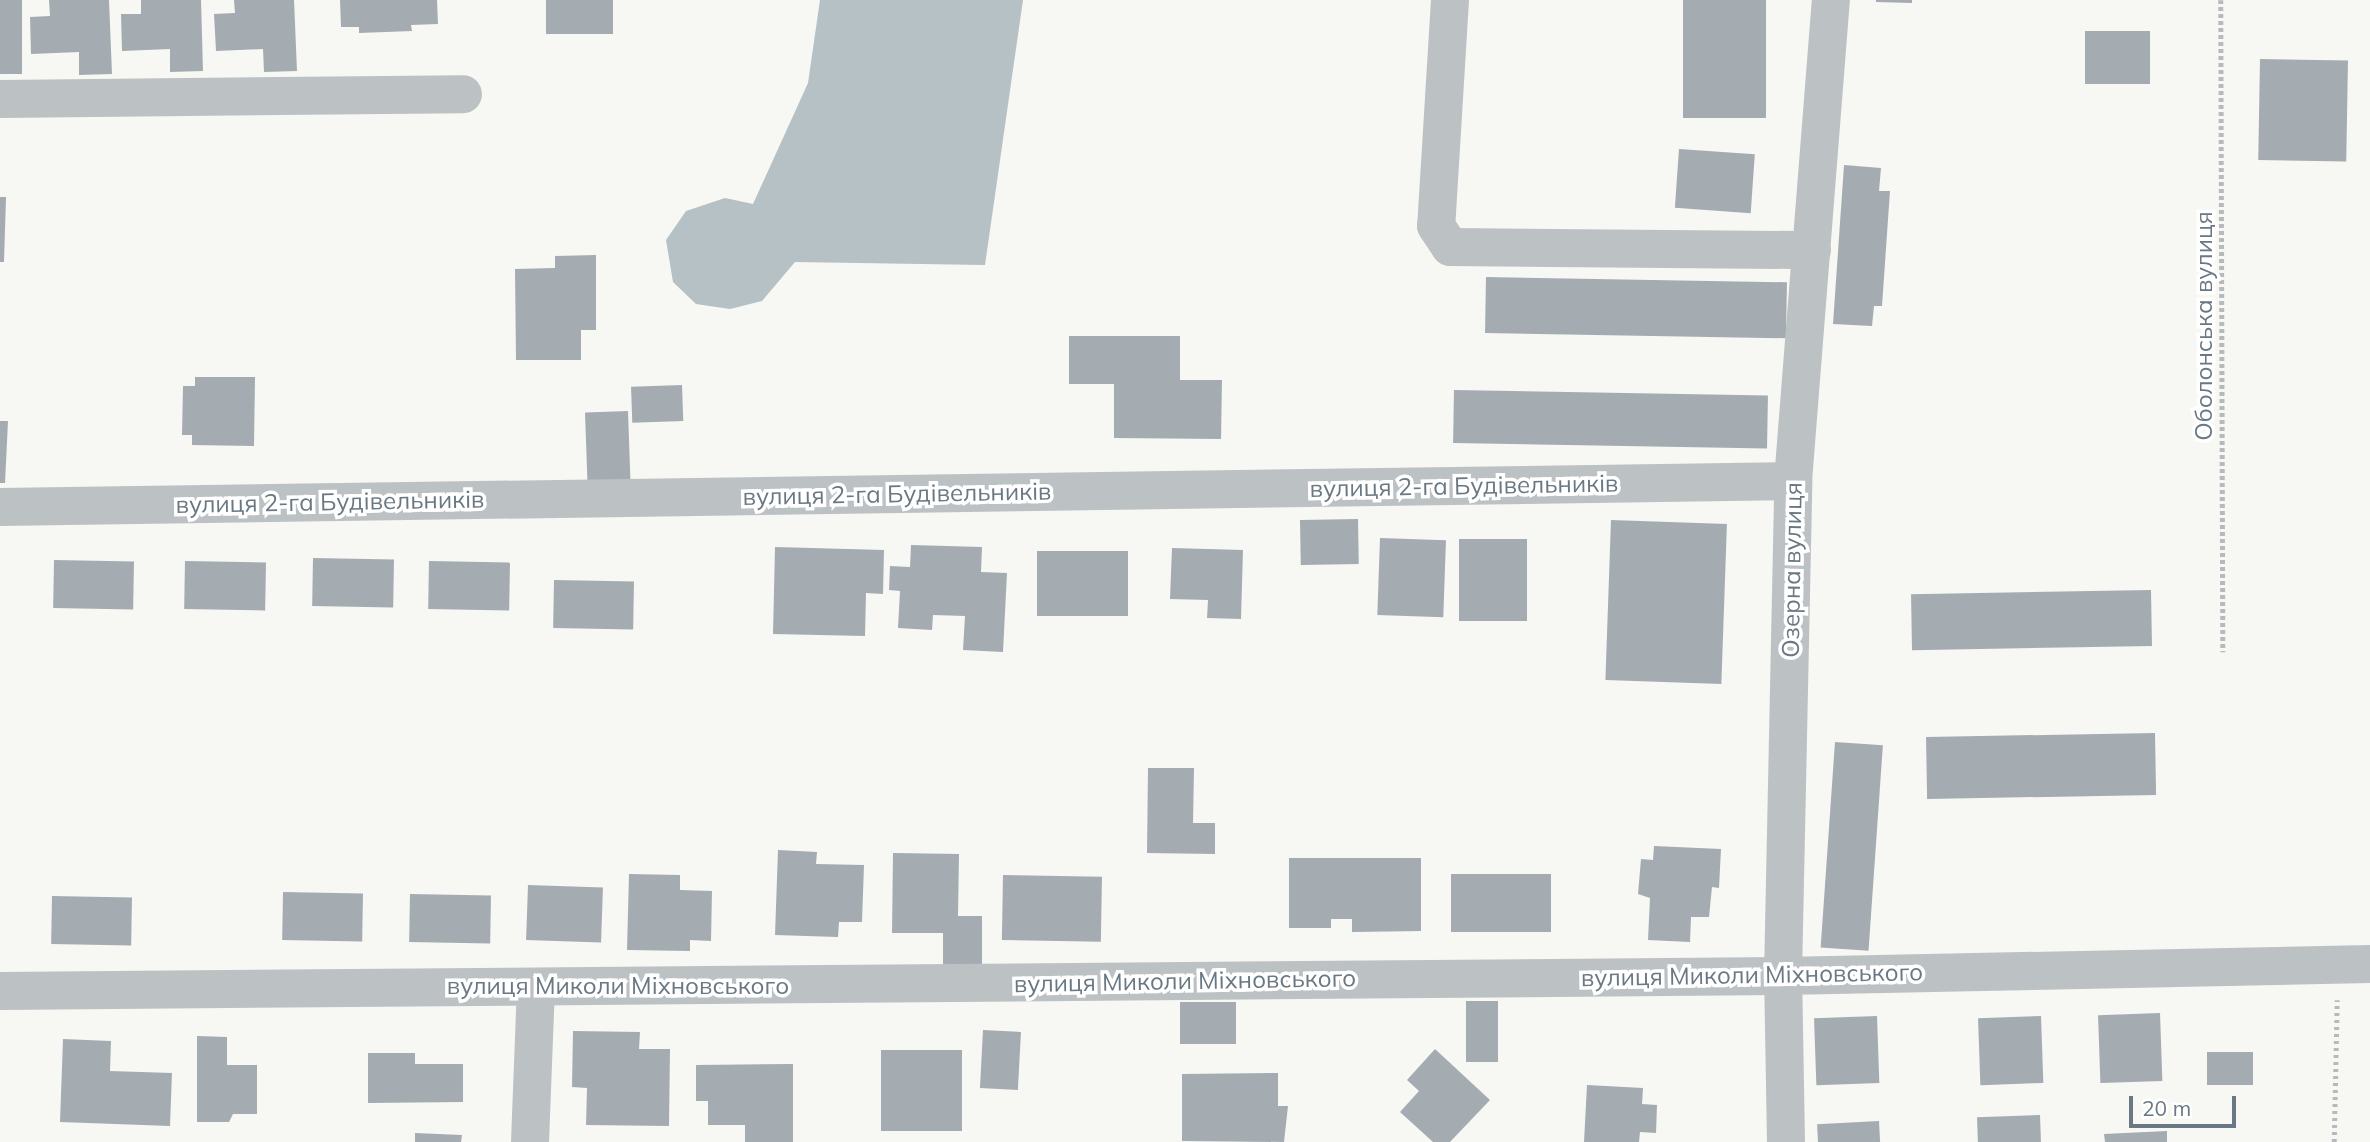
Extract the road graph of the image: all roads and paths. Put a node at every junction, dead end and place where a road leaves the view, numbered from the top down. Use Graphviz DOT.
graph roads {
  1 [pos="1450,0"];
  2 [pos="1831,0"];
  3 [pos="2221,0"];
  4 [pos="463,94"];
  5 [pos="0,99"];
  6 [pos="1812,250"];
  7 [pos="1793,481"];
  8 [pos="0,507"];
  9 [pos="2223,652"];
  10 [pos="2354,964"];
  11 [pos="1783,976"];
  12 [pos="536,987"];
  13 [pos="0,991"];
  14 [pos="530,1142"];
  15 [pos="1786,1142"];
  16 [pos="2334,1142"];
  1 -- 6 [label="street"];
  2 -- 6 [label="street, Озерна вулиця"];
  3 -- 9 [label="path, Оболонська вулиця"];
  4 -- 5 [label="street"];
  6 -- 7 [label="street, Озерна вулиця"];
  7 -- 8 [label="street, вулиця 2-га Будівельників"];
  7 -- 11 [label="street, Озерна вулиця"];
  10 -- 11 [label="street, вулиця Миколи Міхновського"];
  10 -- 16 [label="path"];
  11 -- 12 [label="street, вулиця Миколи Міхновського"];
  11 -- 15 [label="street, Озерна вулиця"];
  12 -- 13 [label="street, вулиця Миколи Міхновського"];
  12 -- 14 [label="street"];
}
